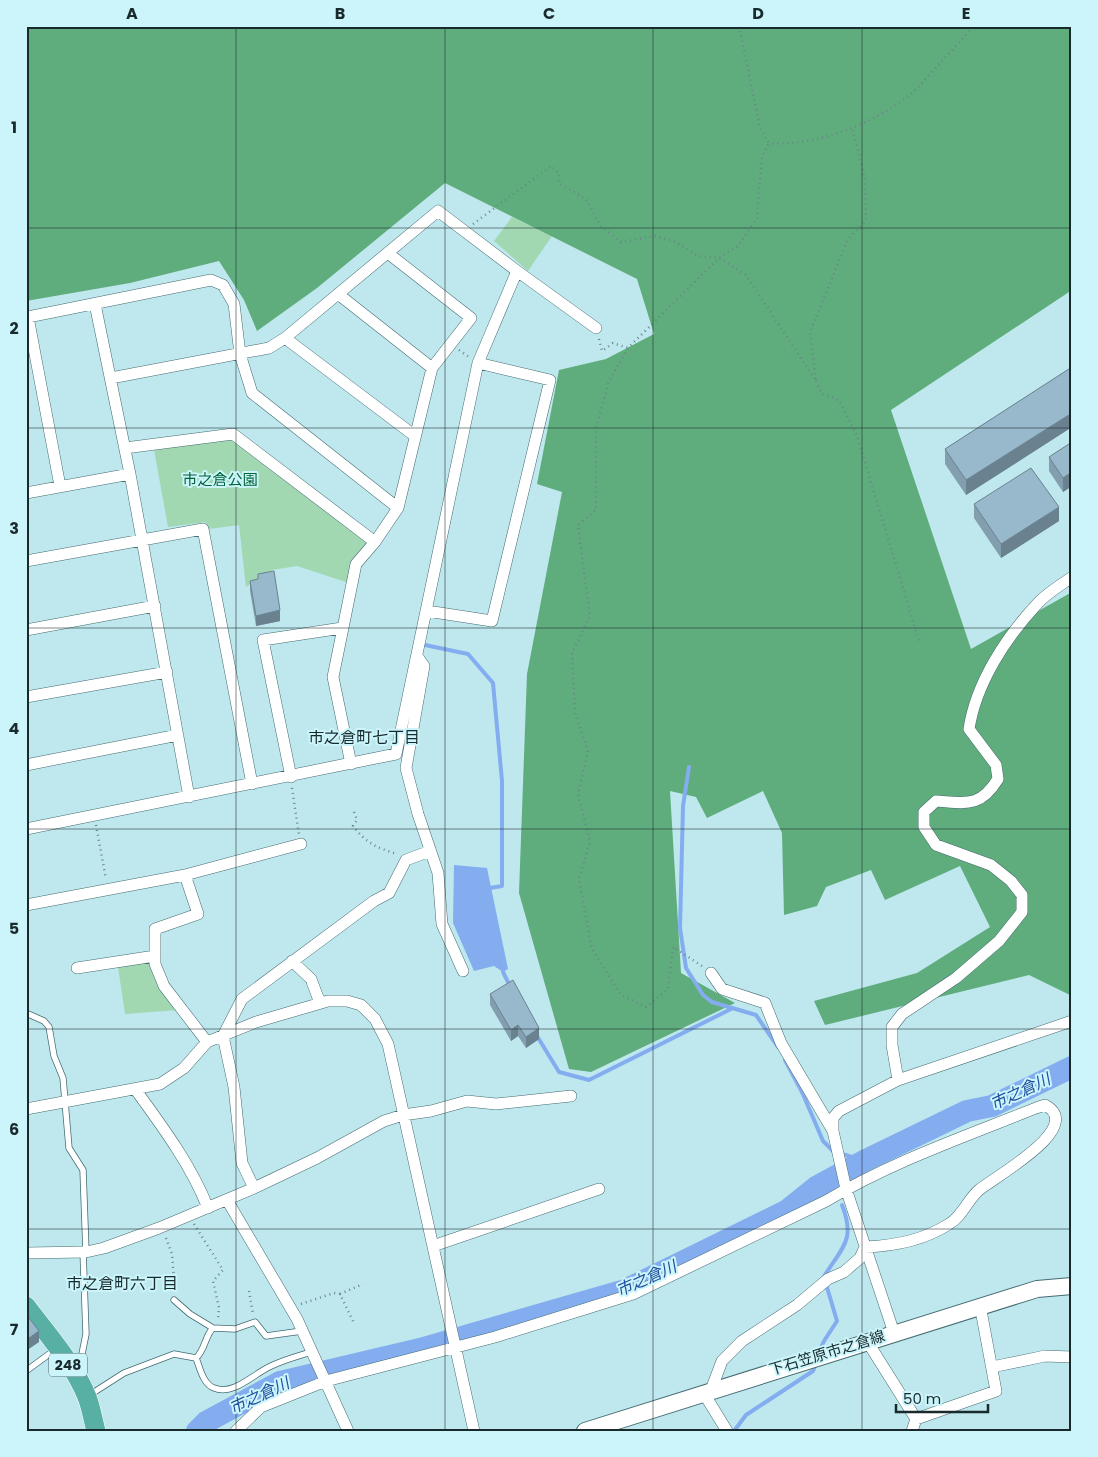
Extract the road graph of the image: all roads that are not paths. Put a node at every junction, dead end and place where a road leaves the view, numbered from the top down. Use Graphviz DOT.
graph roads {
  1 [pos="389,254"];
  2 [pos="517,271"];
  3 [pos="338,294"];
  4 [pos="95,304"];
  5 [pos="596,328"];
  6 [pos="285,338"];
  7 [pos="240,354"];
  8 [pos="478,363"];
  9 [pos="432,368"];
  10 [pos="111,378"];
  11 [pos="415,436"];
  12 [pos="124,448"];
  13 [pos="130,474"];
  14 [pos="60,486"];
  15 [pos="26,493"];
  16 [pos="398,508"];
  17 [pos="142,539"];
  18 [pos="375,542"];
  19 [pos="26,561"];
  20 [pos="1072,577"];
  21 [pos="155,606"];
  22 [pos="427,611"];
  23 [pos="342,628"];
  24 [pos="26,630"];
  25 [pos="417,656"];
  26 [pos="167,672"];
  27 [pos="26,697"];
  28 [pos="178,735"];
  29 [pos="351,764"];
  30 [pos="26,765"];
  31 [pos="290,777"];
  32 [pos="252,784"];
  33 [pos="190,796"];
  34 [pos="26,830"];
  35 [pos="301,844"];
  36 [pos="430,851"];
  37 [pos="185,875"];
  38 [pos="26,905"];
  39 [pos="156,956"];
  40 [pos="292,961"];
  41 [pos="77,968"];
  42 [pos="463,971"];
  43 [pos="711,973"];
  44 [pos="320,1003"];
  45 [pos="26,1013"];
  46 [pos="1072,1021"];
  47 [pos="223,1036"];
  48 [pos="207,1042"];
  49 [pos="898,1080"];
  50 [pos="135,1088"];
  51 [pos="571,1096"];
  52 [pos="64,1103"];
  53 [pos="26,1110"];
  54 [pos="403,1115"];
  55 [pos="833,1131"];
  56 [pos="254,1188"];
  57 [pos="599,1189"];
  58 [pos="846,1189"];
  59 [pos="227,1200"];
  60 [pos="208,1208"];
  61 [pos="433,1246"];
  62 [pos="865,1247"];
  63 [pos="84,1252"];
  64 [pos="26,1253"];
  65 [pos="1072,1286"];
  66 [pos="174,1300"];
  67 [pos="980,1305"];
  68 [pos="26,1306"];
  69 [pos="216,1328"];
  70 [pos="302,1331"];
  71 [pos="894,1333"];
  72 [pos="867,1341"];
  73 [pos="457,1347"];
  74 [pos="58,1348"];
  75 [pos="313,1354"];
  76 [pos="1072,1357"];
  77 [pos="196,1358"];
  78 [pos="992,1367"];
  79 [pos="70,1368"];
  80 [pos="26,1371"];
  81 [pos="326,1381"];
  82 [pos="707,1391"];
  83 [pos="87,1396"];
  84 [pos="916,1419"];
  85 [pos="96,1431"];
  86 [pos="236,1431"];
  87 [pos="348,1431"];
  88 [pos="474,1431"];
  89 [pos="585,1431"];
  90 [pos="726,1431"];
  91 [pos="912,1431"];
  1 -- 2 [label="street"];
  1 -- 3 [label="street"];
  1 -- 9 [label="street"];
  2 -- 5 [label="street"];
  2 -- 8 [label="street"];
  3 -- 6 [label="street"];
  3 -- 9 [label="street"];
  4 -- 7 [label="street"];
  4 -- 10 [label="street"];
  4 -- 14 [label="street"];
  6 -- 7 [label="street"];
  6 -- 11 [label="street"];
  7 -- 10 [label="street"];
  7 -- 16 [label="street"];
  8 -- 22 [label="street"];
  8 -- 22 [label="street"];
  9 -- 11 [label="street"];
  10 -- 12 [label="street"];
  11 -- 16 [label="street"];
  12 -- 13 [label="street"];
  12 -- 18 [label="street"];
  13 -- 14 [label="street"];
  13 -- 17 [label="street"];
  14 -- 15 [label="street"];
  16 -- 18 [label="street"];
  17 -- 19 [label="street"];
  17 -- 21 [label="street"];
  17 -- 32 [label="street"];
  18 -- 23 [label="street"];
  20 -- 49 [label="street"];
  21 -- 24 [label="street"];
  21 -- 26 [label="street"];
  22 -- 25 [label="street"];
  23 -- 29 [label="street"];
  23 -- 31 [label="street"];
  25 -- 29 [label="street"];
  25 -- 36 [label="street"];
  26 -- 27 [label="street"];
  26 -- 28 [label="street"];
  28 -- 30 [label="street"];
  28 -- 33 [label="street"];
  29 -- 31 [label="street"];
  31 -- 32 [label="street"];
  32 -- 33 [label="street"];
  33 -- 34 [label="street"];
  35 -- 37 [label="street"];
  36 -- 40 [label="street"];
  36 -- 42 [label="street"];
  37 -- 38 [label="street"];
  37 -- 39 [label="street"];
  39 -- 41 [label="street"];
  39 -- 48 [label="street"];
  40 -- 44 [label="street"];
  40 -- 47 [label="street"];
  43 -- 55 [label="street"];
  44 -- 47 [label="street"];
  44 -- 54 [label="street"];
  45 -- 52 [label="lane"];
  46 -- 49 [label="street"];
  47 -- 48 [label="street"];
  47 -- 56 [label="street"];
  48 -- 50 [label="street"];
  49 -- 55 [label="street"];
  50 -- 52 [label="street"];
  50 -- 60 [label="street"];
  51 -- 54 [label="street"];
  52 -- 53 [label="street"];
  52 -- 63 [label="lane"];
  54 -- 56 [label="street"];
  54 -- 61 [label="street"];
  55 -- 58 [label="street"];
  56 -- 59 [label="street"];
  57 -- 61 [label="street"];
  58 -- 62 [label="street"];
  58 -- 62 [label="street"];
  58 -- 73 [label="street"];
  59 -- 60 [label="street"];
  59 -- 70 [label="street"];
  60 -- 63 [label="street"];
  61 -- 73 [label="street"];
  62 -- 71 [label="street"];
  62 -- 82 [label="street"];
  63 -- 64 [label="street"];
  63 -- 79 [label="lane"];
  65 -- 67 [label="main road, 下石笠原市之倉線"];
  66 -- 69 [label="lane"];
  67 -- 71 [label="main road, 下石笠原市之倉線"];
  67 -- 78 [label="street"];
  68 -- 74 [label="highway, 248"];
  69 -- 70 [label="lane"];
  69 -- 77 [label="lane"];
  70 -- 75 [label="street"];
  71 -- 72 [label="main road, 下石笠原市之倉線"];
  72 -- 82 [label="main road, 下石笠原市之倉線"];
  72 -- 84 [label="street"];
  73 -- 81 [label="street"];
  73 -- 88 [label="street"];
  74 -- 79 [label="highway, 248"];
  74 -- 80 [label="lane"];
  75 -- 77 [label="lane"];
  75 -- 81 [label="street"];
  76 -- 78 [label="street"];
  77 -- 83 [label="lane"];
  78 -- 84 [label="street"];
  79 -- 83 [label="highway, 248"];
  81 -- 86 [label="street"];
  81 -- 87 [label="street"];
  82 -- 89 [label="main road, 下石笠原市之倉線"];
  82 -- 90 [label="street"];
  83 -- 85 [label="highway, 248"];
  84 -- 91 [label="street"];
}
